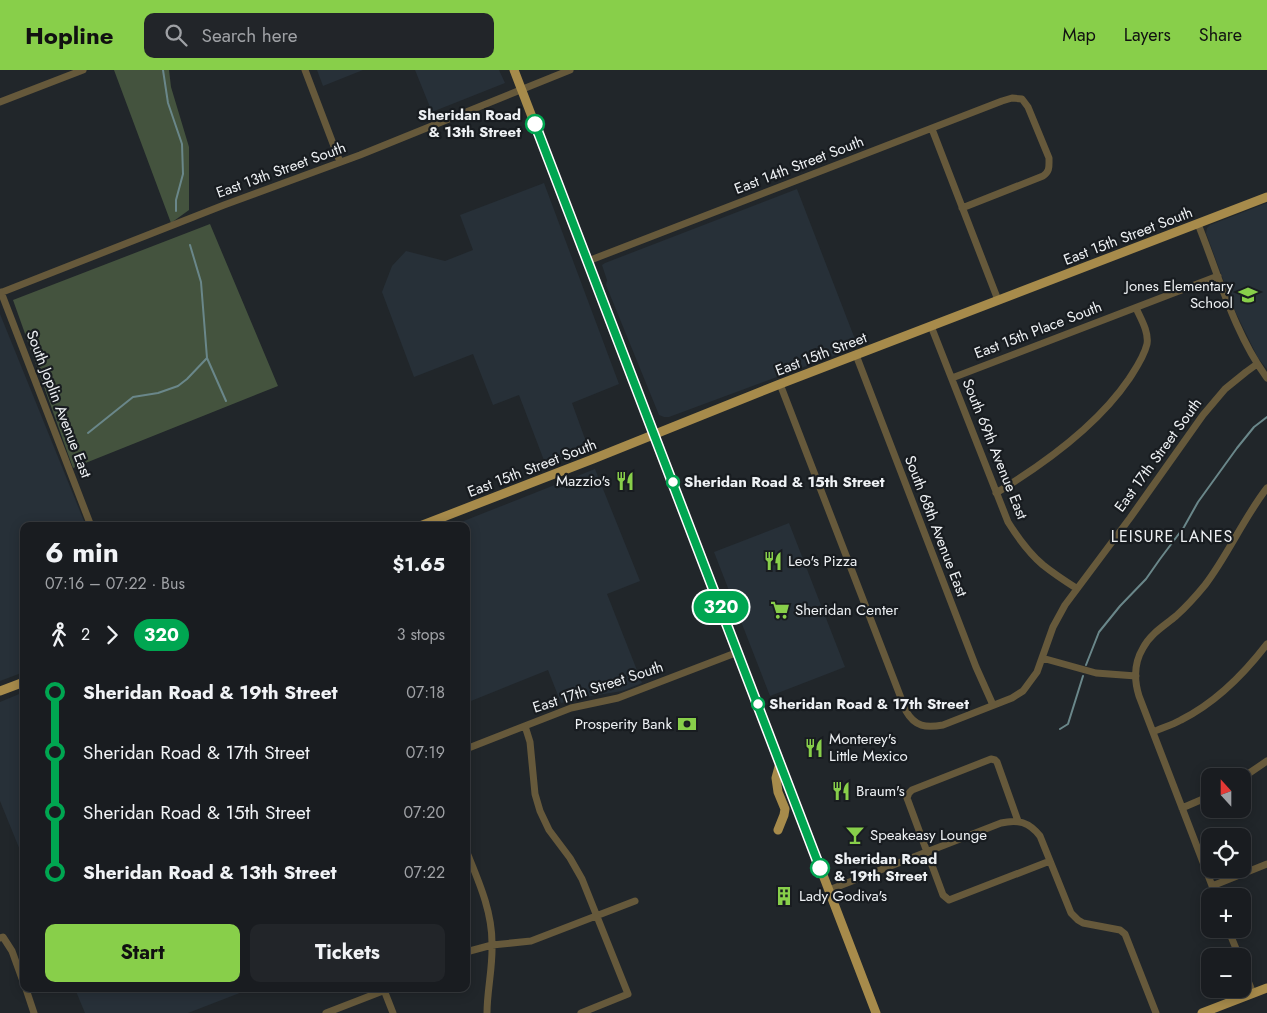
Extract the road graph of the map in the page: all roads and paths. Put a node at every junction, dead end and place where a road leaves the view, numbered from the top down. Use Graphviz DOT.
graph roads {
  1 [pos="83,70"];
  2 [pos="305,70"];
  3 [pos="514,70"];
  4 [pos="570,70"];
  5 [pos="521,89"];
  6 [pos="0,102"];
  7 [pos="932,128"];
  8 [pos="340,162"];
  9 [pos="1267,197"];
  10 [pos="962,208"];
  11 [pos="1198,224"];
  12 [pos="588,261"];
  13 [pos="1218,276"];
  14 [pos="0,293"];
  15 [pos="998,300"];
  16 [pos="1136,308"];
  17 [pos="931,326"];
  18 [pos="856,355"];
  19 [pos="1257,364"];
  20 [pos="952,378"];
  21 [pos="1267,378"];
  22 [pos="780,384"];
  23 [pos="654,435"];
  24 [pos="1267,488"];
  25 [pos="996,493"];
  26 [pos="90,522"];
  27 [pos="430,522"];
  28 [pos="1076,588"];
  29 [pos="1267,644"];
  30 [pos="738,652"];
  31 [pos="1042,658"];
  32 [pos="1136,676"];
  33 [pos="20,684"];
  34 [pos="0,691"];
  35 [pos="993,705"];
  36 [pos="525,726"];
  37 [pos="1153,732"];
  38 [pos="470,747"];
  39 [pos="1267,761"];
  40 [pos="780,763"];
  41 [pos="1251,772"];
  42 [pos="1201,800"];
  43 [pos="1182,808"];
  44 [pos="1018,821"];
  45 [pos="778,830"];
  46 [pos="927,852"];
  47 [pos="470,861"];
  48 [pos="1050,861"];
  49 [pos="1267,864"];
  50 [pos="1212,886"];
  51 [pos="829,890"];
  52 [pos="635,901"];
  53 [pos="597,915"];
  54 [pos="1,937"];
  55 [pos="492,945"];
  56 [pos="470,951"];
  57 [pos="20,973"];
  58 [pos="1251,988"];
  59 [pos="1266,990"];
  60 [pos="27,992"];
  61 [pos="381,992"];
  62 [pos="387,992"];
  63 [pos="1253,993"];
  64 [pos="32,1012"];
  65 [pos="326,1013"];
  66 [pos="393,1013"];
  67 [pos="487,1013"];
  68 [pos="581,1013"];
  69 [pos="876,1013"];
  70 [pos="1156,1013"];
  71 [pos="1202,1013"];
  1 -- 6 [label="street"];
  2 -- 8 [label="street"];
  3 -- 5 [label="main road"];
  4 -- 5 [label="street, East 13th Street South"];
  5 -- 8 [label="street, East 13th Street South"];
  5 -- 12 [label="main road"];
  7 -- 10 [label="street"];
  7 -- 10 [label="street, East 14th Street South"];
  7 -- 12 [label="street, East 14th Street South"];
  8 -- 14 [label="street, East 13th Street South"];
  9 -- 11 [label="main road, East 15th Street South"];
  10 -- 15 [label="street"];
  11 -- 13 [label="street"];
  11 -- 15 [label="main road, East 15th Street South"];
  12 -- 23 [label="main road"];
  13 -- 16 [label="street, East 15th Place South"];
  13 -- 19 [label="street"];
  14 -- 26 [label="street, South Joplin Avenue East"];
  15 -- 17 [label="main road, East 15th Street"];
  16 -- 20 [label="street, East 15th Place South"];
  16 -- 25 [label="street"];
  17 -- 18 [label="main road, East 15th Street"];
  17 -- 20 [label="street, South 69th Avenue East"];
  18 -- 22 [label="main road, East 15th Street"];
  18 -- 35 [label="street, South 68th Avenue East"];
  19 -- 21 [label="street"];
  19 -- 28 [label="street, East 17th Street South"];
  20 -- 25 [label="street, South 69th Avenue East"];
  22 -- 23 [label="main road, East 15th Street"];
  22 -- 35 [label="street, East 17th Street South"];
  23 -- 27 [label="main road, East 15th Street South"];
  23 -- 30 [label="main road"];
  24 -- 32 [label="street"];
  25 -- 28 [label="street, South 69th Avenue East"];
  28 -- 31 [label="street, East 17th Street South"];
  29 -- 37 [label="street"];
  30 -- 36 [label="street, East 17th Street South"];
  30 -- 40 [label="main road"];
  31 -- 32 [label="street"];
  31 -- 35 [label="street, East 17th Street South"];
  32 -- 37 [label="street"];
  33 -- 34 [label="main road"];
  36 -- 38 [label="street, East 17th Street South"];
  36 -- 53 [label="street"];
  37 -- 43 [label="street"];
  39 -- 41 [label="street"];
  40 -- 45 [label="main road"];
  40 -- 51 [label="main road"];
  42 -- 43 [label="street"];
  43 -- 50 [label="street"];
  44 -- 46 [label="street"];
  44 -- 46 [label="street"];
  44 -- 48 [label="street"];
  46 -- 48 [label="street"];
  46 -- 51 [label="street"];
  47 -- 55 [label="street"];
  48 -- 70 [label="street"];
  49 -- 50 [label="street"];
  51 -- 69 [label="main road"];
  52 -- 53 [label="street"];
  53 -- 55 [label="street"];
  53 -- 68 [label="street"];
  54 -- 57 [label="street"];
  55 -- 56 [label="street"];
  55 -- 67 [label="street"];
  58 -- 63 [label="street"];
  59 -- 63 [label="main road"];
  60 -- 64 [label="street"];
  61 -- 65 [label="street"];
  62 -- 66 [label="street"];
  63 -- 71 [label="main road"];
}
